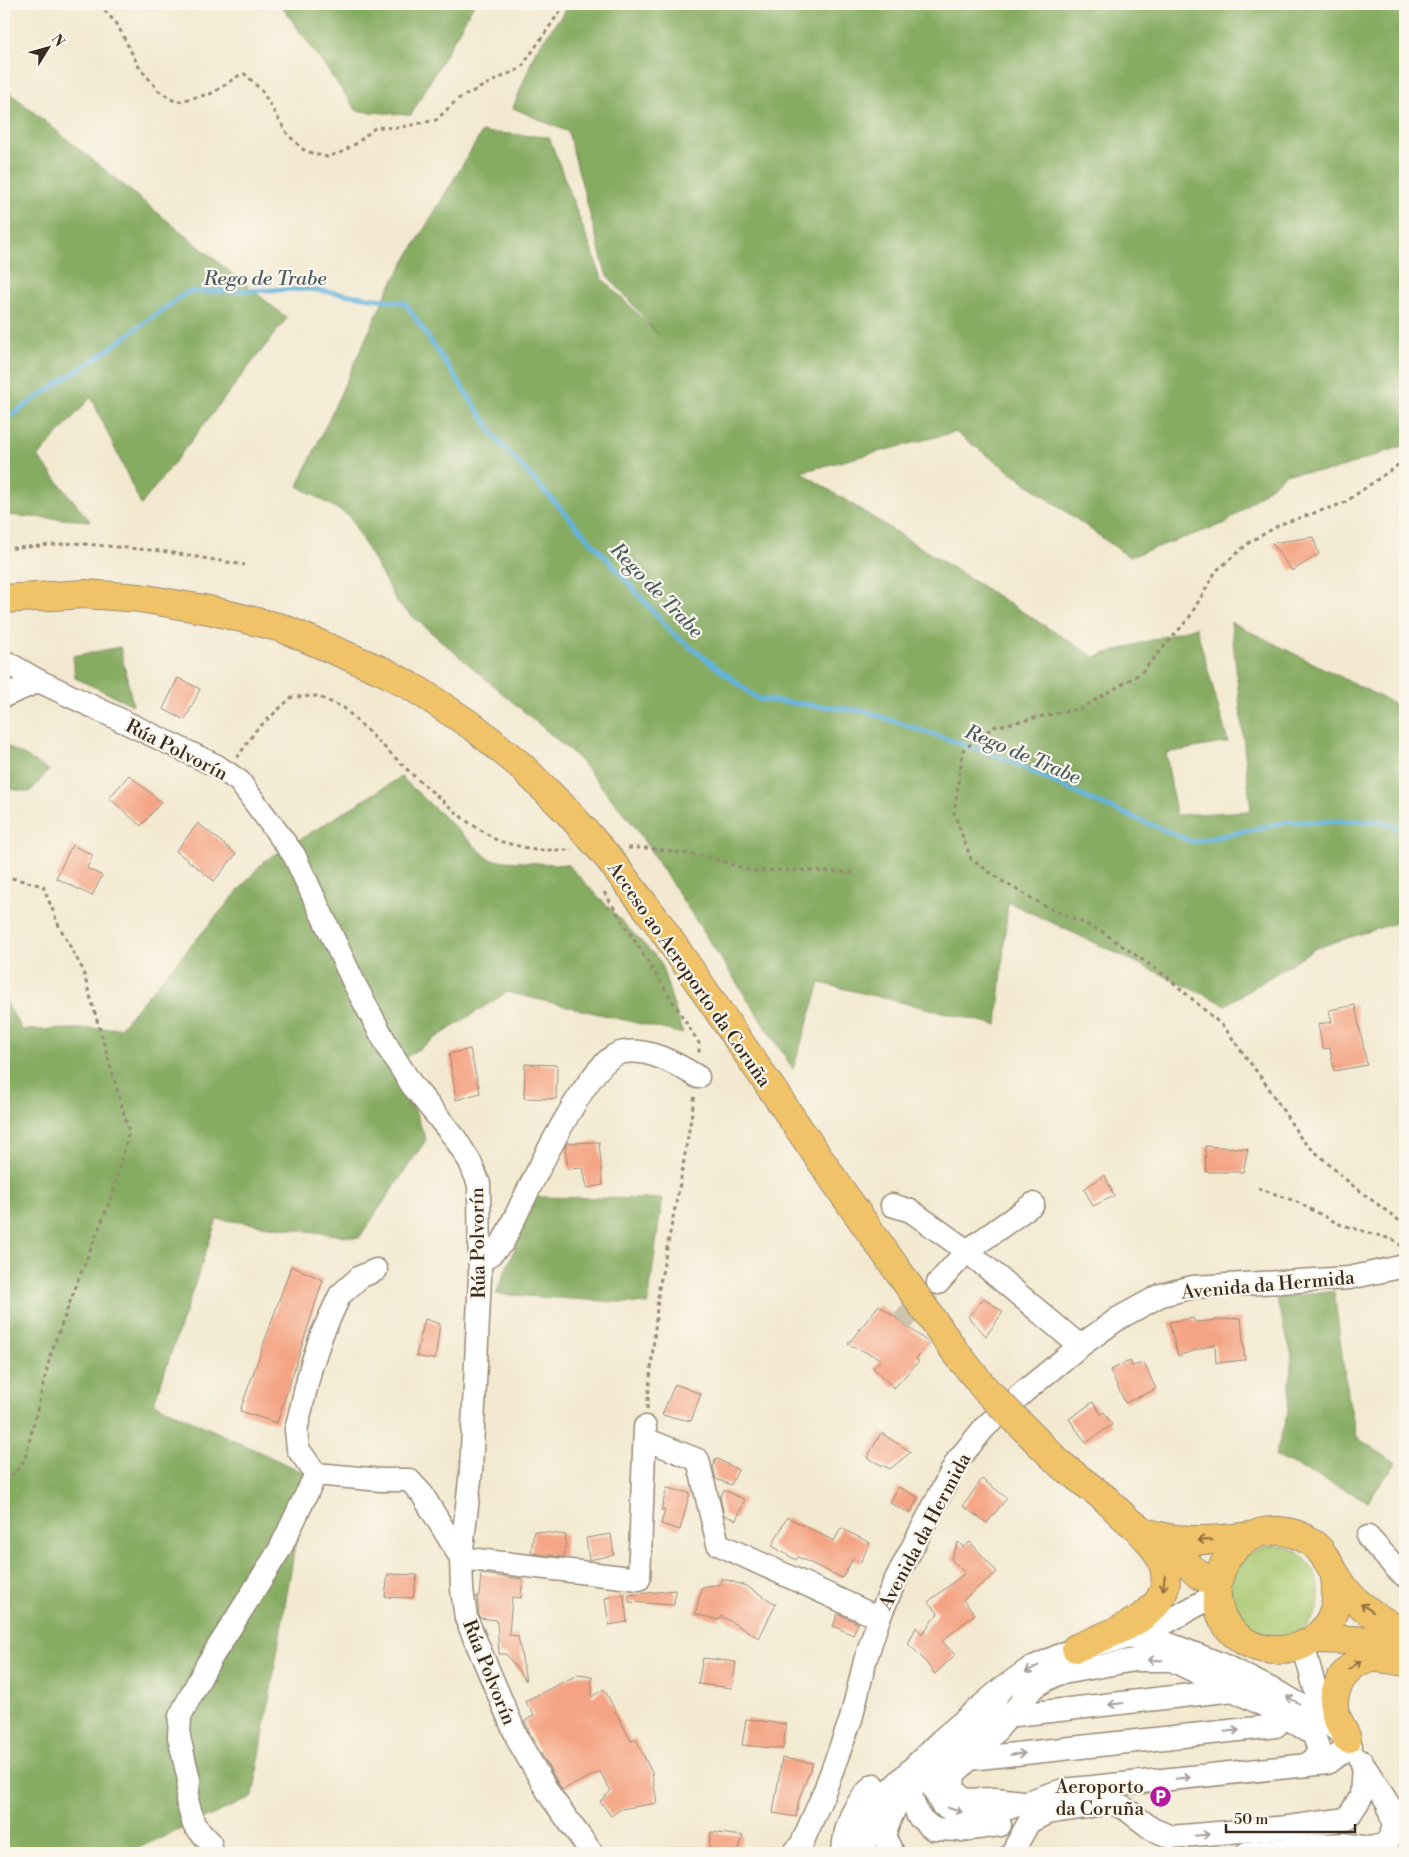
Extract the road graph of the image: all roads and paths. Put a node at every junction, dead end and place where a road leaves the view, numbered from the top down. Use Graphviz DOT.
graph roads {
  1 [pos="100,4"];
  2 [pos="565,4"];
  3 [pos="1405,460"];
  4 [pos="4,550"];
  5 [pos="245,565"];
  6 [pos="4,599"];
  7 [pos="4,661"];
  8 [pos="39,681"];
  9 [pos="4,696"];
  10 [pos="227,773"];
  11 [pos="622,848"];
  12 [pos="578,850"];
  13 [pos="856,873"];
  14 [pos="4,876"];
  15 [pos="604,892"];
  16 [pos="698,1077"];
  17 [pos="1258,1188"];
  18 [pos="892,1204"];
  19 [pos="1033,1204"];
  20 [pos="1405,1225"];
  21 [pos="1405,1249"];
  22 [pos="967,1251"];
  23 [pos="480,1262"];
  24 [pos="1405,1266"];
  25 [pos="376,1270"];
  26 [pos="938,1283"];
  27 [pos="1080,1346"];
  28 [pos="645,1433"];
  29 [pos="316,1474"];
  30 [pos="4,1479"];
  31 [pos="1147,1531"];
  32 [pos="1252,1536"];
  33 [pos="1368,1537"];
  34 [pos="461,1558"];
  35 [pos="1335,1576"];
  36 [pos="1405,1576"];
  37 [pos="1217,1589"];
  38 [pos="879,1618"];
  39 [pos="1405,1634"];
  40 [pos="1126,1638"];
  41 [pos="1309,1642"];
  42 [pos="1076,1648"];
  43 [pos="1405,1648"];
  44 [pos="1405,1662"];
  45 [pos="1000,1690"];
  46 [pos="1234,1690"];
  47 [pos="1278,1712"];
  48 [pos="1008,1716"];
  49 [pos="982,1723"];
  50 [pos="941,1740"];
  51 [pos="1349,1743"];
  52 [pos="969,1759"];
  53 [pos="920,1761"];
  54 [pos="1308,1765"];
  55 [pos="1363,1765"];
  56 [pos="914,1784"];
  57 [pos="1388,1803"];
  58 [pos="871,1808"];
  59 [pos="1026,1812"];
  60 [pos="1405,1830"];
  61 [pos="1177,1845"];
  62 [pos="845,1851"];
  63 [pos="212,1853"];
  64 [pos="592,1853"];
  65 [pos="794,1853"];
  66 [pos="867,1853"];
  67 [pos="893,1853"];
  68 [pos="1012,1853"];
  69 [pos="1247,1853"];
  70 [pos="1395,1853"];
  1 -- 2 [label="path"];
  3 -- 20 [label="path"];
  4 -- 5 [label="path"];
  6 -- 31 [label="highway, Acceso ao Aeroporto da Coruña, bridge"];
  7 -- 8 [label="street, Rúa Polvorín"];
  8 -- 9 [label="street"];
  8 -- 10 [label="street, Rúa Polvorín"];
  10 -- 12 [label="path"];
  10 -- 23 [label="street, Rúa Polvorín"];
  11 -- 13 [label="path"];
  14 -- 30 [label="path"];
  15 -- 16 [label="path"];
  16 -- 23 [label="street"];
  16 -- 28 [label="path"];
  17 -- 21 [label="path"];
  18 -- 22 [label="street"];
  19 -- 22 [label="street"];
  22 -- 26 [label="street"];
  22 -- 27 [label="street"];
  23 -- 34 [label="street, Rúa Polvorín"];
  24 -- 27 [label="street, Avenida da Hermida"];
  25 -- 29 [label="street"];
  27 -- 38 [label="street, Avenida da Hermida"];
  28 -- 34 [label="street"];
  28 -- 38 [label="street"];
  29 -- 34 [label="street"];
  29 -- 63 [label="street"];
  32 -- 31 [label="highway, one-way"];
  31 -- 37 [label="highway, Acceso ao Aeroporto da Coruña"];
  31 -- 42 [label="highway, one-way"];
  32 -- 35 [label="highway"];
  32 -- 37 [label="highway"];
  33 -- 36 [label="street"];
  34 -- 64 [label="street, Rúa Polvorín"];
  39 -- 35 [label="highway, one-way"];
  35 -- 41 [label="highway"];
  37 -- 40 [label="street"];
  37 -- 41 [label="highway"];
  38 -- 65 [label="street, Avenida da Hermida"];
  40 -- 42 [label="street"];
  51 -- 40 [label="street, one-way"];
  41 -- 43 [label="highway"];
  41 -- 51 [label="street"];
  42 -- 45 [label="street, one-way"];
  51 -- 44 [label="highway, one-way"];
  45 -- 49 [label="street"];
  45 -- 50 [label="street"];
  46 -- 47 [label="street"];
  46 -- 48 [label="street, one-way"];
  46 -- 48 [label="street, one-way"];
  52 -- 47 [label="street, one-way"];
  47 -- 54 [label="street"];
  48 -- 52 [label="street"];
  49 -- 56 [label="street"];
  49 -- 59 [label="street, one-way"];
  50 -- 53 [label="street"];
  50 -- 62 [label="street"];
  51 -- 54 [label="street"];
  51 -- 55 [label="street"];
  52 -- 59 [label="street"];
  53 -- 56 [label="street"];
  53 -- 58 [label="street"];
  59 -- 54 [label="street, one-way"];
  55 -- 57 [label="street"];
  61 -- 55 [label="street, one-way"];
  56 -- 59 [label="street"];
  56 -- 67 [label="street"];
  57 -- 60 [label="street"];
  57 -- 69 [label="street"];
  58 -- 62 [label="street"];
  58 -- 66 [label="street"];
  59 -- 61 [label="street"];
  59 -- 68 [label="street"];
  60 -- 70 [label="street"];
}
